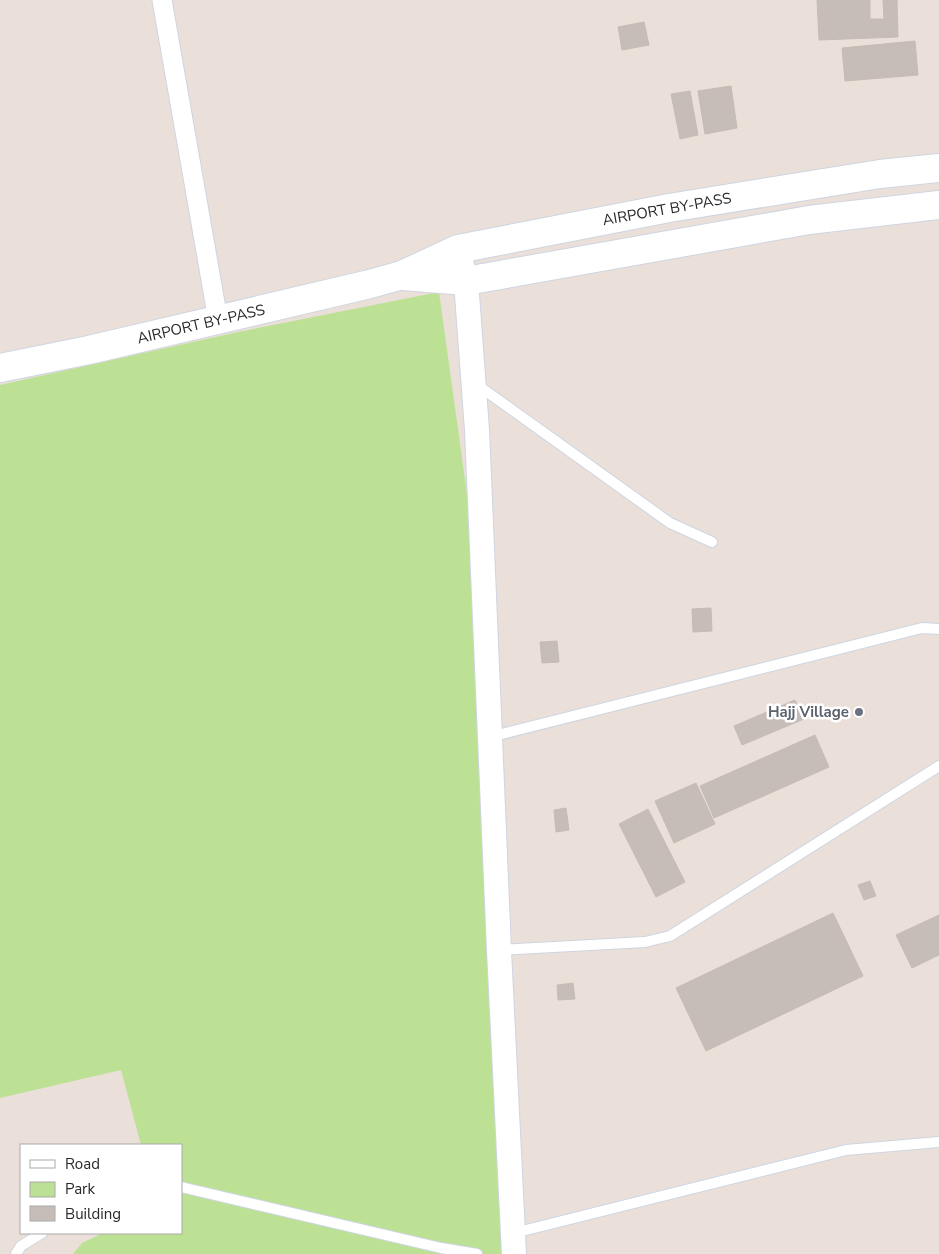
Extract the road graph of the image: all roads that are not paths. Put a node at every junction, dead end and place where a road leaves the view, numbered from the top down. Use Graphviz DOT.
graph roads {
  1 [pos="162,0"];
  2 [pos="939,168"];
  3 [pos="939,205"];
  4 [pos="458,249"];
  5 [pos="402,276"];
  6 [pos="466,281"];
  7 [pos="218,320"];
  8 [pos="0,368"];
  9 [pos="473,382"];
  10 [pos="712,542"];
  11 [pos="939,628"];
  12 [pos="490,737"];
  13 [pos="939,766"];
  14 [pos="498,950"];
  15 [pos="939,1142"];
  16 [pos="182,1187"];
  17 [pos="40,1234"];
  18 [pos="514,1244"];
  19 [pos="16,1254"];
  20 [pos="478,1254"];
  1 -- 7 [label="street"];
  2 -- 4 [label="main road, AIRPORT BY-PASS"];
  3 -- 6 [label="main road, AIRPORT BY-PASS"];
  4 -- 5 [label="main road, AIRPORT BY-PASS"];
  4 -- 6 [label="street"];
  5 -- 6 [label="main road, AIRPORT BY-PASS"];
  5 -- 7 [label="main road, AIRPORT BY-PASS"];
  6 -- 9 [label="street"];
  7 -- 8 [label="main road, AIRPORT BY-PASS"];
  9 -- 10 [label="lane"];
  9 -- 12 [label="street"];
  11 -- 12 [label="lane"];
  12 -- 14 [label="street"];
  13 -- 14 [label="lane"];
  14 -- 18 [label="street"];
  15 -- 18 [label="lane"];
  16 -- 20 [label="lane"];
  17 -- 19 [label="lane"];
}
